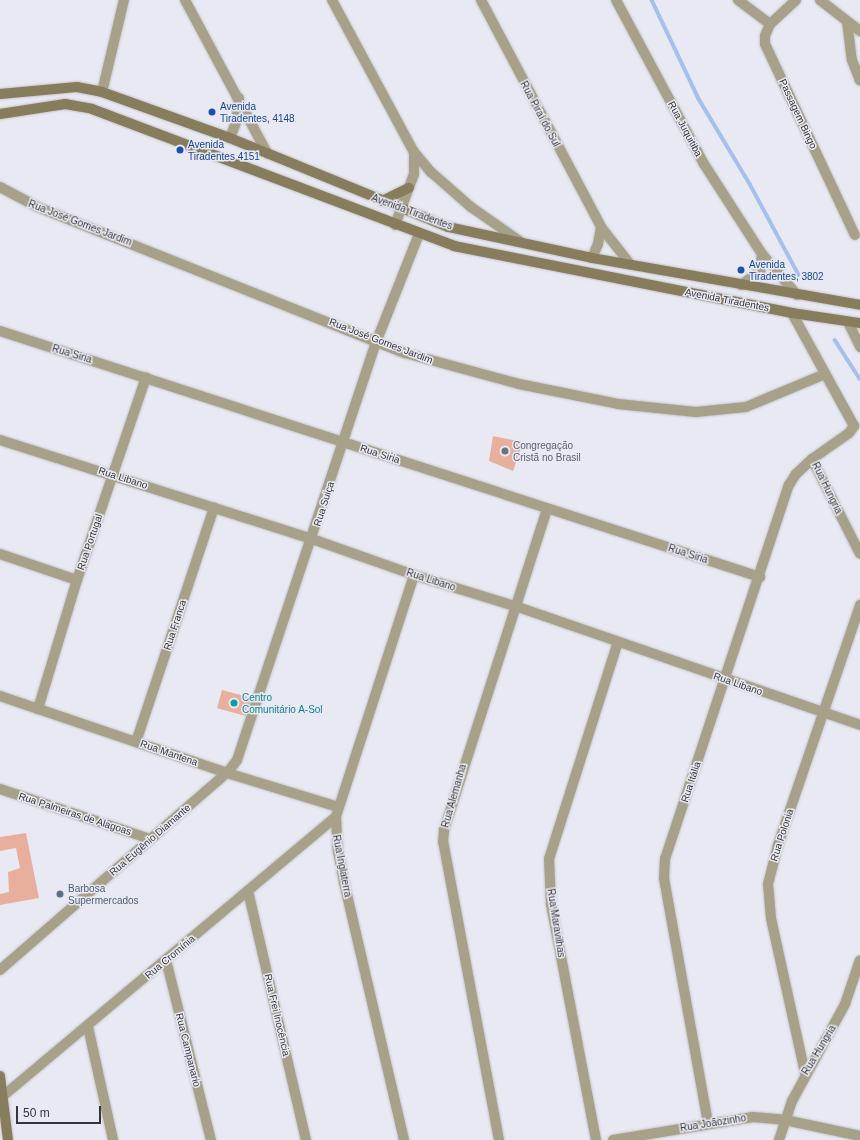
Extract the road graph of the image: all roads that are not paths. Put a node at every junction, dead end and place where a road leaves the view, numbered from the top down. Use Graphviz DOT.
graph roads {
  1 [pos="124,0"];
  2 [pos="185,0"];
  3 [pos="332,0"];
  4 [pos="481,0"];
  5 [pos="616,0"];
  6 [pos="738,0"];
  7 [pos="796,0"];
  8 [pos="820,0"];
  9 [pos="847,21"];
  10 [pos="770,24"];
  11 [pos="860,31"];
  12 [pos="860,81"];
  13 [pos="102,92"];
  14 [pos="0,94"];
  15 [pos="239,96"];
  16 [pos="0,114"];
  17 [pos="230,138"];
  18 [pos="414,152"];
  19 [pos="268,153"];
  20 [pos="0,188"];
  21 [pos="409,188"];
  22 [pos="382,201"];
  23 [pos="401,209"];
  24 [pos="395,225"];
  25 [pos="600,227"];
  26 [pos="419,234"];
  27 [pos="855,235"];
  28 [pos="521,242"];
  29 [pos="762,254"];
  30 [pos="592,258"];
  31 [pos="630,264"];
  32 [pos="741,285"];
  33 [pos="797,295"];
  34 [pos="860,305"];
  35 [pos="792,313"];
  36 [pos="848,322"];
  37 [pos="860,323"];
  38 [pos="0,331"];
  39 [pos="377,340"];
  40 [pos="860,347"];
  41 [pos="824,374"];
  42 [pos="146,377"];
  43 [pos="0,440"];
  44 [pos="344,442"];
  45 [pos="812,459"];
  46 [pos="113,475"];
  47 [pos="214,508"];
  48 [pos="547,509"];
  49 [pos="312,539"];
  50 [pos="0,554"];
  51 [pos="860,554"];
  52 [pos="414,575"];
  53 [pos="760,577"];
  54 [pos="77,580"];
  55 [pos="860,605"];
  56 [pos="515,606"];
  57 [pos="618,642"];
  58 [pos="725,680"];
  59 [pos="0,696"];
  60 [pos="38,709"];
  61 [pos="824,713"];
  62 [pos="860,725"];
  63 [pos="136,742"];
  64 [pos="227,773"];
  65 [pos="0,790"];
  66 [pos="337,812"];
  67 [pos="150,839"];
  68 [pos="248,891"];
  69 [pos="166,960"];
  70 [pos="860,960"];
  71 [pos="0,970"];
  72 [pos="88,1027"];
  73 [pos="805,1073"];
  74 [pos="0,1076"];
  75 [pos="2,1096"];
  76 [pos="784,1120"];
  77 [pos="708,1123"];
  78 [pos="860,1136"];
  79 [pos="8,1140"];
  80 [pos="113,1140"];
  81 [pos="211,1140"];
  82 [pos="306,1140"];
  83 [pos="404,1140"];
  84 [pos="499,1140"];
  85 [pos="596,1140"];
  86 [pos="619,1140"];
  87 [pos="779,1140"];
  1 -- 13 [label="street"];
  2 -- 15 [label="street"];
  3 -- 18 [label="street"];
  4 -- 25 [label="street, Rua Piraí do Sul"];
  5 -- 29 [label="street, Rua Juquitiba"];
  6 -- 10 [label="street"];
  7 -- 10 [label="street"];
  8 -- 9 [label="street"];
  9 -- 11 [label="street"];
  9 -- 12 [label="street"];
  10 -- 27 [label="street, Passagem Bingo"];
  13 -- 14 [label="main road, Avenida Tiradentes"];
  13 -- 17 [label="main road, Avenida Tiradentes"];
  15 -- 17 [label="street"];
  15 -- 19 [label="street"];
  16 -- 24 [label="main road, Avenida Tiradentes"];
  17 -- 19 [label="main road, Avenida Tiradentes"];
  18 -- 21 [label="street"];
  18 -- 28 [label="street"];
  19 -- 22 [label="main road, Avenida Tiradentes"];
  20 -- 39 [label="street, Rua José Gomes Jardim"];
  21 -- 22 [label="main road"];
  21 -- 23 [label="street"];
  22 -- 23 [label="main road, Avenida Tiradentes"];
  23 -- 24 [label="street"];
  23 -- 28 [label="main road, Avenida Tiradentes"];
  24 -- 26 [label="main road, Avenida Tiradentes"];
  25 -- 30 [label="street"];
  25 -- 31 [label="street, Rua Piraí do Sul"];
  26 -- 35 [label="main road, Avenida Tiradentes"];
  26 -- 39 [label="street, Rua Suiça"];
  28 -- 30 [label="main road, Avenida Tiradentes"];
  29 -- 32 [label="street"];
  29 -- 33 [label="street, Rua Juquitiba"];
  30 -- 31 [label="main road, Avenida Tiradentes"];
  31 -- 32 [label="main road, Avenida Tiradentes"];
  32 -- 33 [label="main road, Avenida Tiradentes"];
  33 -- 34 [label="main road, Avenida Tiradentes"];
  35 -- 36 [label="main road, Avenida Tiradentes"];
  35 -- 41 [label="street"];
  36 -- 37 [label="main road, Avenida Tiradentes"];
  36 -- 40 [label="street"];
  38 -- 42 [label="street, Rua Siria"];
  39 -- 41 [label="street, Rua José Gomes Jardim"];
  39 -- 44 [label="street, Rua Suiça"];
  41 -- 45 [label="street, Rua Hungria"];
  42 -- 44 [label="street, Rua Siria"];
  42 -- 46 [label="street, Rua Portugal"];
  43 -- 46 [label="street, Rua Libano"];
  44 -- 48 [label="street, Rua Siria"];
  44 -- 49 [label="street, Rua Suiça"];
  45 -- 51 [label="street, Rua Hungria"];
  45 -- 53 [label="street, Rua Itália"];
  46 -- 47 [label="street, Rua Libano"];
  46 -- 54 [label="street, Rua Portugal"];
  47 -- 49 [label="street, Rua Libano"];
  47 -- 63 [label="street, Rua Franca"];
  48 -- 53 [label="street, Rua Siria"];
  48 -- 56 [label="street, Rua Alemanha"];
  49 -- 52 [label="street, Rua Libano"];
  49 -- 64 [label="street, Rua Suiça"];
  50 -- 54 [label="street"];
  52 -- 56 [label="street, Rua Libano"];
  52 -- 66 [label="street, Rua Inglaterra"];
  53 -- 58 [label="street, Rua Itália"];
  54 -- 60 [label="street, Rua Portugal"];
  55 -- 61 [label="street, Rua Polonia"];
  56 -- 57 [label="street, Rua Libano"];
  56 -- 84 [label="street, Rua Alemanha"];
  57 -- 58 [label="street, Rua Libano"];
  57 -- 85 [label="street, Rua Maravilhas"];
  58 -- 61 [label="street, Rua Libano"];
  58 -- 77 [label="street, Rua Itália"];
  59 -- 60 [label="street, Rua Mantena"];
  60 -- 63 [label="street, Rua Mantena"];
  61 -- 62 [label="street, Rua Libano"];
  61 -- 73 [label="street, Rua Polonia"];
  63 -- 64 [label="street, Rua Mantena"];
  64 -- 66 [label="street, Rua Mantena"];
  64 -- 67 [label="street, Rua Eugênio Diamante"];
  65 -- 67 [label="street, Rua Palmeiras de Alagoas"];
  66 -- 68 [label="street, Rua Cromínia"];
  66 -- 83 [label="street, Rua Inglaterra"];
  67 -- 71 [label="street, Rua Eugênio Diamante"];
  68 -- 69 [label="street, Rua Cromínia"];
  68 -- 82 [label="street, Rua Frei Inocência"];
  69 -- 72 [label="street, Rua Cromínia"];
  69 -- 81 [label="street, Rua Campanario"];
  70 -- 73 [label="street, Rua Hungria"];
  72 -- 75 [label="street, Rua Cromínia"];
  72 -- 80 [label="street"];
  73 -- 76 [label="street, Rua Hungria"];
  74 -- 75 [label="main road"];
  75 -- 79 [label="main road"];
  76 -- 77 [label="street, Rua Joãozinho"];
  76 -- 78 [label="street, Rua Joãozinho"];
  76 -- 87 [label="street, Rua Hungria"];
  77 -- 86 [label="street, Rua Joãozinho"];
}
